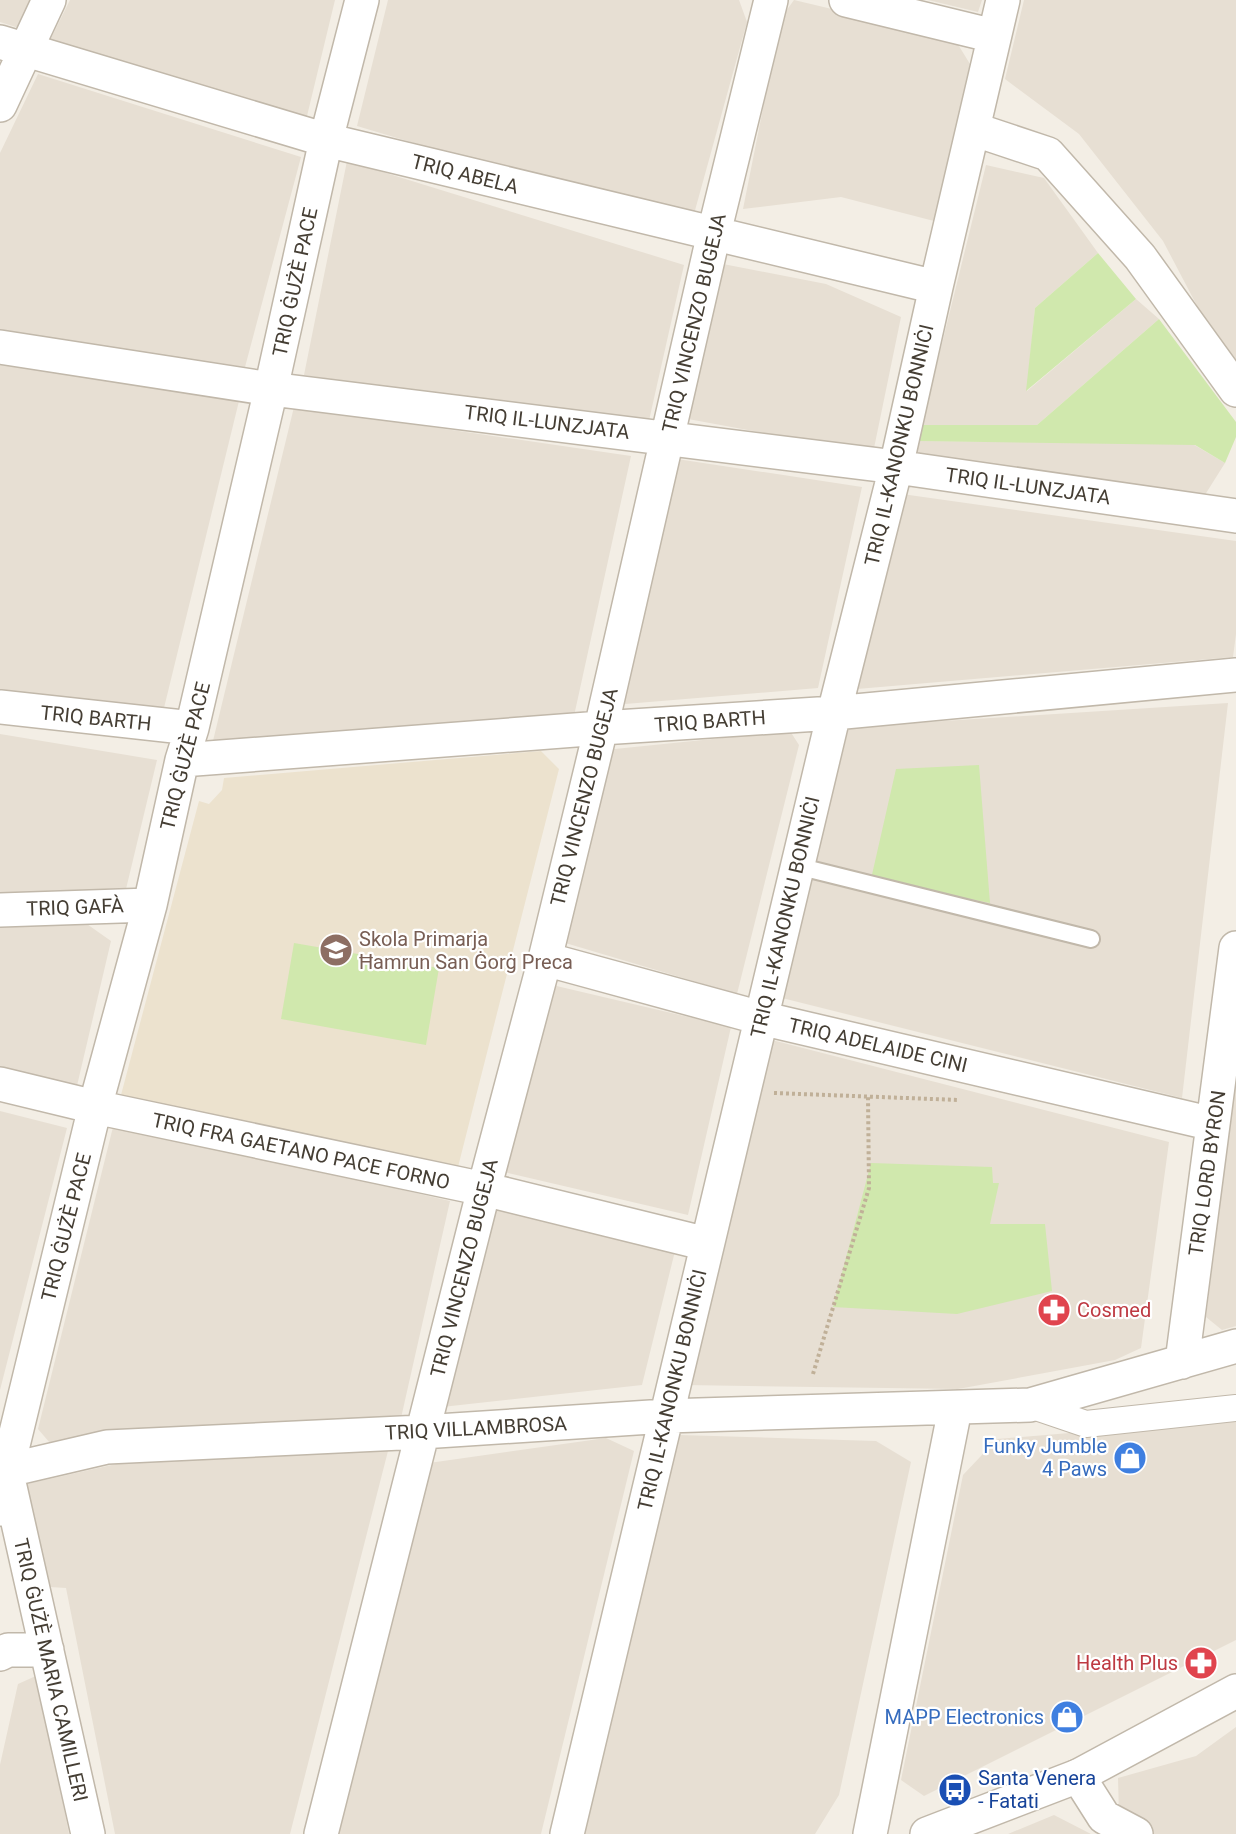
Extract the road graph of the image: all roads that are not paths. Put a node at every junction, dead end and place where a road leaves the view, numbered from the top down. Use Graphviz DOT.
graph roads {
  1 [pos="49,0"];
  2 [pos="362,0"];
  3 [pos="771,0"];
  4 [pos="846,0"];
  5 [pos="1003,0"];
  6 [pos="994,36"];
  7 [pos="13,46"];
  8 [pos="0,105"];
  9 [pos="973,129"];
  10 [pos="326,140"];
  11 [pos="714,233"];
  12 [pos="936,287"];
  13 [pos="0,347"];
  14 [pos="271,389"];
  15 [pos="1236,390"];
  16 [pos="668,437"];
  17 [pos="896,467"];
  18 [pos="1236,516"];
  19 [pos="1236,675"];
  20 [pos="0,707"];
  21 [pos="834,713"];
  22 [pos="192,728"];
  23 [pos="601,728"];
  24 [pos="182,760"];
  25 [pos="797,866"];
  26 [pos="150,905"];
  27 [pos="0,910"];
  28 [pos="1091,939"];
  29 [pos="1236,948"];
  30 [pos="545,959"];
  31 [pos="761,1018"];
  32 [pos="0,1084"];
  33 [pos="95,1107"];
  34 [pos="1213,1124"];
  35 [pos="484,1189"];
  36 [pos="707,1244"];
  37 [pos="1236,1346"];
  38 [pos="1182,1362"];
  39 [pos="1030,1405"];
  40 [pos="1236,1408"];
  41 [pos="955,1409"];
  42 [pos="666,1416"];
  43 [pos="422,1432"];
  44 [pos="3,1471"];
  45 [pos="0,1509"];
  46 [pos="47,1650"];
  47 [pos="0,1654"];
  48 [pos="1236,1691"];
  49 [pos="1078,1776"];
  50 [pos="88,1834"];
  51 [pos="321,1834"];
  52 [pos="567,1834"];
  53 [pos="870,1834"];
  54 [pos="927,1834"];
  55 [pos="1136,1834"];
  1 -- 7 [label="street"];
  2 -- 10 [label="street, TRIQ ĠUŻÈ PACE"];
  3 -- 11 [label="street, TRIQ VINCENZO BUGEJA"];
  4 -- 6 [label="street"];
  5 -- 6 [label="street, TRIQ IL-KANONKU BONNIĊI"];
  6 -- 9 [label="street, TRIQ IL-KANONKU BONNIĊI"];
  7 -- 8 [label="street"];
  7 -- 10 [label="street, TRIQ ABELA"];
  9 -- 12 [label="street, TRIQ IL-KANONKU BONNIĊI"];
  9 -- 15 [label="street"];
  10 -- 11 [label="street, TRIQ ABELA"];
  10 -- 14 [label="street, TRIQ ĠUŻÈ PACE"];
  11 -- 12 [label="street, TRIQ ABELA"];
  11 -- 16 [label="street, TRIQ VINCENZO BUGEJA"];
  12 -- 17 [label="street, TRIQ IL-KANONKU BONNIĊI"];
  13 -- 14 [label="street, TRIQ IL-LUNZJATA"];
  14 -- 16 [label="street, TRIQ IL-LUNZJATA"];
  14 -- 22 [label="street, TRIQ ĠUŻÈ PACE"];
  16 -- 17 [label="street, TRIQ IL-LUNZJATA"];
  16 -- 23 [label="street, TRIQ VINCENZO BUGEJA"];
  17 -- 18 [label="street, TRIQ IL-LUNZJATA"];
  17 -- 21 [label="street, TRIQ IL-KANONKU BONNIĊI"];
  19 -- 21 [label="street, TRIQ BARTH"];
  20 -- 22 [label="street, TRIQ BARTH"];
  21 -- 23 [label="street, TRIQ BARTH"];
  21 -- 25 [label="street, TRIQ IL-KANONKU BONNIĊI"];
  22 -- 24 [label="street, TRIQ ĠUŻÈ PACE"];
  23 -- 24 [label="street, TRIQ BARTH"];
  23 -- 30 [label="street, TRIQ VINCENZO BUGEJA"];
  24 -- 26 [label="street, TRIQ ĠUŻÈ PACE"];
  25 -- 28 [label="lane"];
  25 -- 31 [label="street, TRIQ IL-KANONKU BONNIĊI"];
  26 -- 27 [label="street, TRIQ GAFÀ"];
  26 -- 33 [label="street, TRIQ ĠUŻÈ PACE"];
  29 -- 34 [label="street, TRIQ LORD BYRON"];
  30 -- 31 [label="street, TRIQ ADELAIDE CINI"];
  30 -- 35 [label="street, TRIQ VINCENZO BUGEJA"];
  31 -- 34 [label="street, TRIQ ADELAIDE CINI"];
  31 -- 36 [label="street, TRIQ IL-KANONKU BONNIĊI"];
  32 -- 33 [label="street, TRIQ FRA GAETANO PACE FORNO"];
  33 -- 35 [label="street, TRIQ FRA GAETANO PACE FORNO"];
  33 -- 44 [label="street, TRIQ ĠUŻÈ PACE"];
  34 -- 38 [label="street, TRIQ LORD BYRON"];
  35 -- 36 [label="street, TRIQ FRA GAETANO PACE FORNO"];
  35 -- 43 [label="street, TRIQ VINCENZO BUGEJA"];
  36 -- 42 [label="street, TRIQ IL-KANONKU BONNIĊI"];
  37 -- 38 [label="street, TRIQ VILLAMBROSA"];
  38 -- 39 [label="street, TRIQ VILLAMBROSA"];
  39 -- 40 [label="street"];
  39 -- 41 [label="street, TRIQ VILLAMBROSA"];
  41 -- 42 [label="street, TRIQ VILLAMBROSA"];
  41 -- 53 [label="street"];
  42 -- 43 [label="street, TRIQ VILLAMBROSA"];
  42 -- 52 [label="street, TRIQ IL-KANONKU BONNIĊI"];
  43 -- 44 [label="street, TRIQ VILLAMBROSA"];
  43 -- 51 [label="street, TRIQ VINCENZO BUGEJA"];
  44 -- 45 [label="street, TRIQ ĠUŻÈ PACE"];
  44 -- 46 [label="street, TRIQ ĠUŻÈ MARIA CAMILLERI"];
  46 -- 47 [label="street"];
  46 -- 50 [label="street, TRIQ ĠUŻÈ MARIA CAMILLERI"];
  48 -- 49 [label="street"];
  49 -- 54 [label="street"];
  49 -- 55 [label="street"];
}
